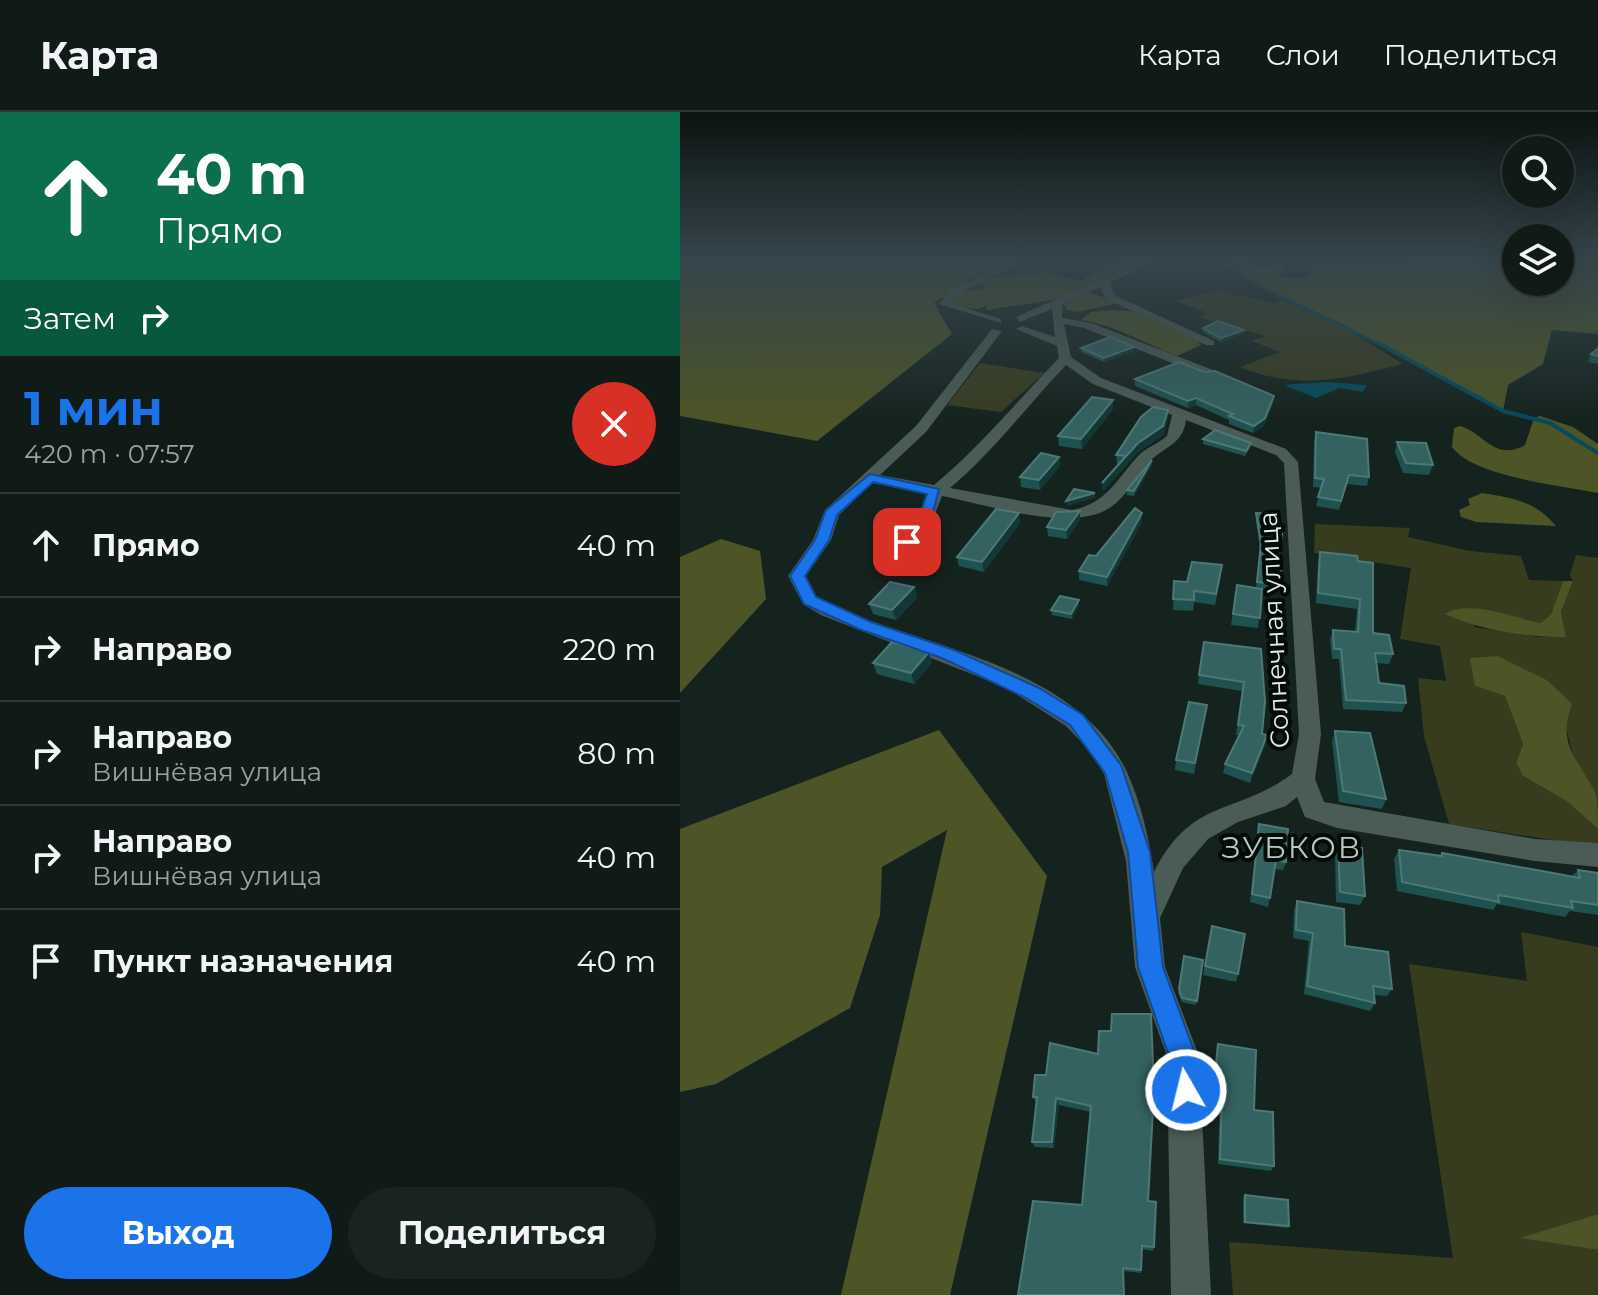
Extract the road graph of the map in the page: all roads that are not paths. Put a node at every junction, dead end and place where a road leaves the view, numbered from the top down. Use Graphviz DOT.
graph roads {
  1 [pos="969,314"];
  2 [pos="1074,314"];
  3 [pos="1147,314"];
  4 [pos="1060,328"];
  5 [pos="1210,343"];
  6 [pos="1209,373"];
  7 [pos="1179,413"];
  8 [pos="870,478"];
  9 [pos="935,492"];
  10 [pos="892,560"];
  11 [pos="1303,779"];
  12 [pos="1598,855"];
  13 [pos="1146,918"];
  14 [pos="1191,1295"];
  1 -- 8 [label="street"];
  2 -- 4 [label="street"];
  3 -- 5 [label="street"];
  4 -- 4 [label="street"];
  4 -- 6 [label="street"];
  4 -- 7 [label="street, Солнечная улица"];
  4 -- 9 [label="street"];
  7 -- 9 [label="street"];
  7 -- 11 [label="street, Солнечная улица"];
  8 -- 9 [label="street"];
  8 -- 13 [label="street"];
  9 -- 10 [label="street"];
  11 -- 12 [label="street"];
  11 -- 13 [label="street, Солнечная улица"];
  13 -- 14 [label="street"];
}
